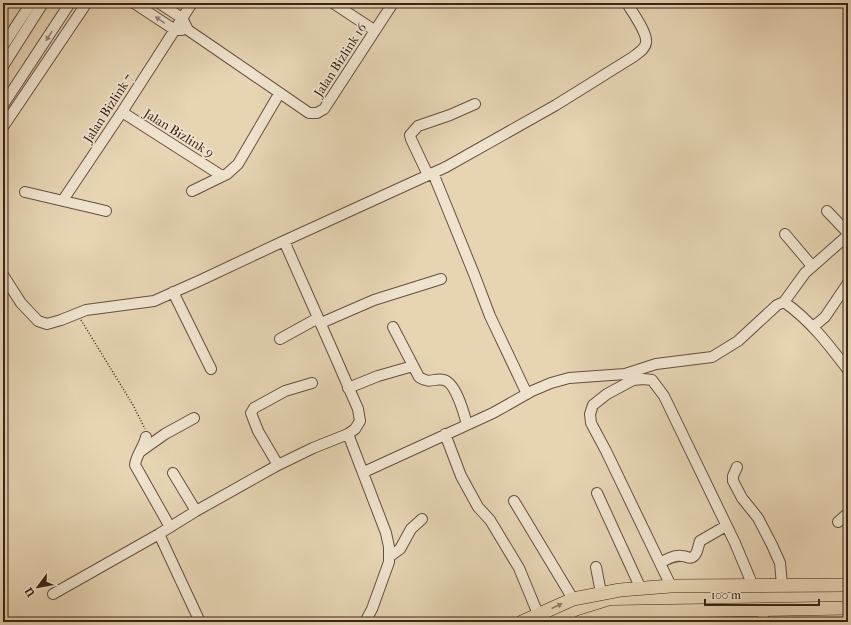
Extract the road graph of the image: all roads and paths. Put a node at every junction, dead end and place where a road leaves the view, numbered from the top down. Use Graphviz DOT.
graph roads {
  1 [pos="31,3"];
  2 [pos="43,3"];
  3 [pos="70,3"];
  4 [pos="85,3"];
  5 [pos="134,3"];
  6 [pos="159,3"];
  7 [pos="192,3"];
  8 [pos="333,3"];
  9 [pos="393,3"];
  10 [pos="629,4"];
  11 [pos="182,18"];
  12 [pos="175,30"];
  13 [pos="188,30"];
  14 [pos="374,30"];
  15 [pos="3,46"];
  16 [pos="3,66"];
  17 [pos="279,94"];
  18 [pos="475,104"];
  19 [pos="3,105"];
  20 [pos="122,112"];
  21 [pos="3,127"];
  22 [pos="430,174"];
  23 [pos="222,176"];
  24 [pos="192,191"];
  25 [pos="26,192"];
  26 [pos="63,200"];
  27 [pos="106,210"];
  28 [pos="827,211"];
  29 [pos="785,234"];
  30 [pos="284,242"];
  31 [pos="812,266"];
  32 [pos="3,276"];
  33 [pos="441,279"];
  34 [pos="848,283"];
  35 [pos="173,292"];
  36 [pos="784,302"];
  37 [pos="76,313"];
  38 [pos="320,320"];
  39 [pos="393,327"];
  40 [pos="813,327"];
  41 [pos="280,339"];
  42 [pos="413,366"];
  43 [pos="211,369"];
  44 [pos="848,370"];
  45 [pos="312,382"];
  46 [pos="348,388"];
  47 [pos="527,394"];
  48 [pos="194,418"];
  49 [pos="468,424"];
  50 [pos="348,434"];
  51 [pos="445,434"];
  52 [pos="146,437"];
  53 [pos="141,451"];
  54 [pos="278,465"];
  55 [pos="737,467"];
  56 [pos="364,472"];
  57 [pos="173,473"];
  58 [pos="597,493"];
  59 [pos="514,501"];
  60 [pos="196,511"];
  61 [pos="848,513"];
  62 [pos="422,519"];
  63 [pos="838,522"];
  64 [pos="726,526"];
  65 [pos="170,527"];
  66 [pos="159,534"];
  67 [pos="389,557"];
  68 [pos="660,563"];
  69 [pos="596,566"];
  70 [pos="782,585"];
  71 [pos="848,585"];
  72 [pos="671,586"];
  73 [pos="753,586"];
  74 [pos="641,589"];
  75 [pos="601,593"];
  76 [pos="53,594"];
  77 [pos="573,599"];
  78 [pos="761,608"];
  79 [pos="848,608"];
  80 [pos="538,614"];
  81 [pos="200,622"];
  82 [pos="365,622"];
  83 [pos="522,622"];
  84 [pos="580,622"];
  85 [pos="764,622"];
  1 -- 15 [label="street"];
  2 -- 16 [label="street"];
  3 -- 19 [label="street, one-way"];
  4 -- 21 [label="street"];
  12 -- 5 [label="street, one-way"];
  6 -- 11 [label="street"];
  7 -- 11 [label="street, Jalan Bizlink 7"];
  8 -- 14 [label="street"];
  9 -- 14 [label="street, Jalan Bizlink 16"];
  10 -- 22 [label="street"];
  11 -- 12 [label="street, Jalan Bizlink 7"];
  11 -- 13 [label="street"];
  12 -- 13 [label="street"];
  12 -- 20 [label="street, Jalan Bizlink 7"];
  13 -- 17 [label="street, Jalan Bizlink 16"];
  14 -- 17 [label="street, Jalan Bizlink 16"];
  17 -- 23 [label="street"];
  18 -- 22 [label="street"];
  20 -- 23 [label="street, Jalan Bizlink 9"];
  20 -- 26 [label="street, Jalan Bizlink 7"];
  22 -- 30 [label="street"];
  22 -- 47 [label="street"];
  23 -- 24 [label="street"];
  25 -- 26 [label="street"];
  26 -- 27 [label="street"];
  28 -- 31 [label="street"];
  29 -- 31 [label="street"];
  30 -- 35 [label="street"];
  30 -- 38 [label="street"];
  31 -- 36 [label="street"];
  32 -- 37 [label="street"];
  33 -- 38 [label="street"];
  34 -- 40 [label="street"];
  35 -- 37 [label="street"];
  35 -- 43 [label="street"];
  36 -- 40 [label="street"];
  36 -- 47 [label="street"];
  37 -- 52 [label="path"];
  38 -- 41 [label="street"];
  38 -- 46 [label="street"];
  39 -- 42 [label="street"];
  40 -- 44 [label="street"];
  42 -- 46 [label="street"];
  42 -- 49 [label="street"];
  45 -- 54 [label="street"];
  46 -- 50 [label="street"];
  47 -- 49 [label="street"];
  48 -- 53 [label="street"];
  49 -- 51 [label="street"];
  50 -- 54 [label="street"];
  50 -- 56 [label="street"];
  51 -- 56 [label="street"];
  51 -- 80 [label="street"];
  52 -- 53 [label="street"];
  53 -- 65 [label="street"];
  54 -- 60 [label="street"];
  55 -- 70 [label="street"];
  56 -- 67 [label="street"];
  57 -- 60 [label="street"];
  58 -- 74 [label="street"];
  59 -- 77 [label="street"];
  60 -- 65 [label="street"];
  61 -- 63 [label="street"];
  62 -- 67 [label="street"];
  64 -- 68 [label="street"];
  64 -- 68 [label="street"];
  64 -- 73 [label="street"];
  65 -- 66 [label="street"];
  66 -- 76 [label="street"];
  66 -- 81 [label="street"];
  67 -- 82 [label="street"];
  68 -- 72 [label="street"];
  69 -- 75 [label="street"];
  70 -- 71 [label="main road"];
  70 -- 73 [label="main road"];
  72 -- 73 [label="main road"];
  72 -- 74 [label="main road"];
  74 -- 75 [label="main road"];
  75 -- 77 [label="main road"];
  80 -- 77 [label="main road, one-way"];
  78 -- 79 [label="main road"];
  78 -- 84 [label="main road"];
  78 -- 85 [label="street"];
  80 -- 83 [label="main road"];
}
